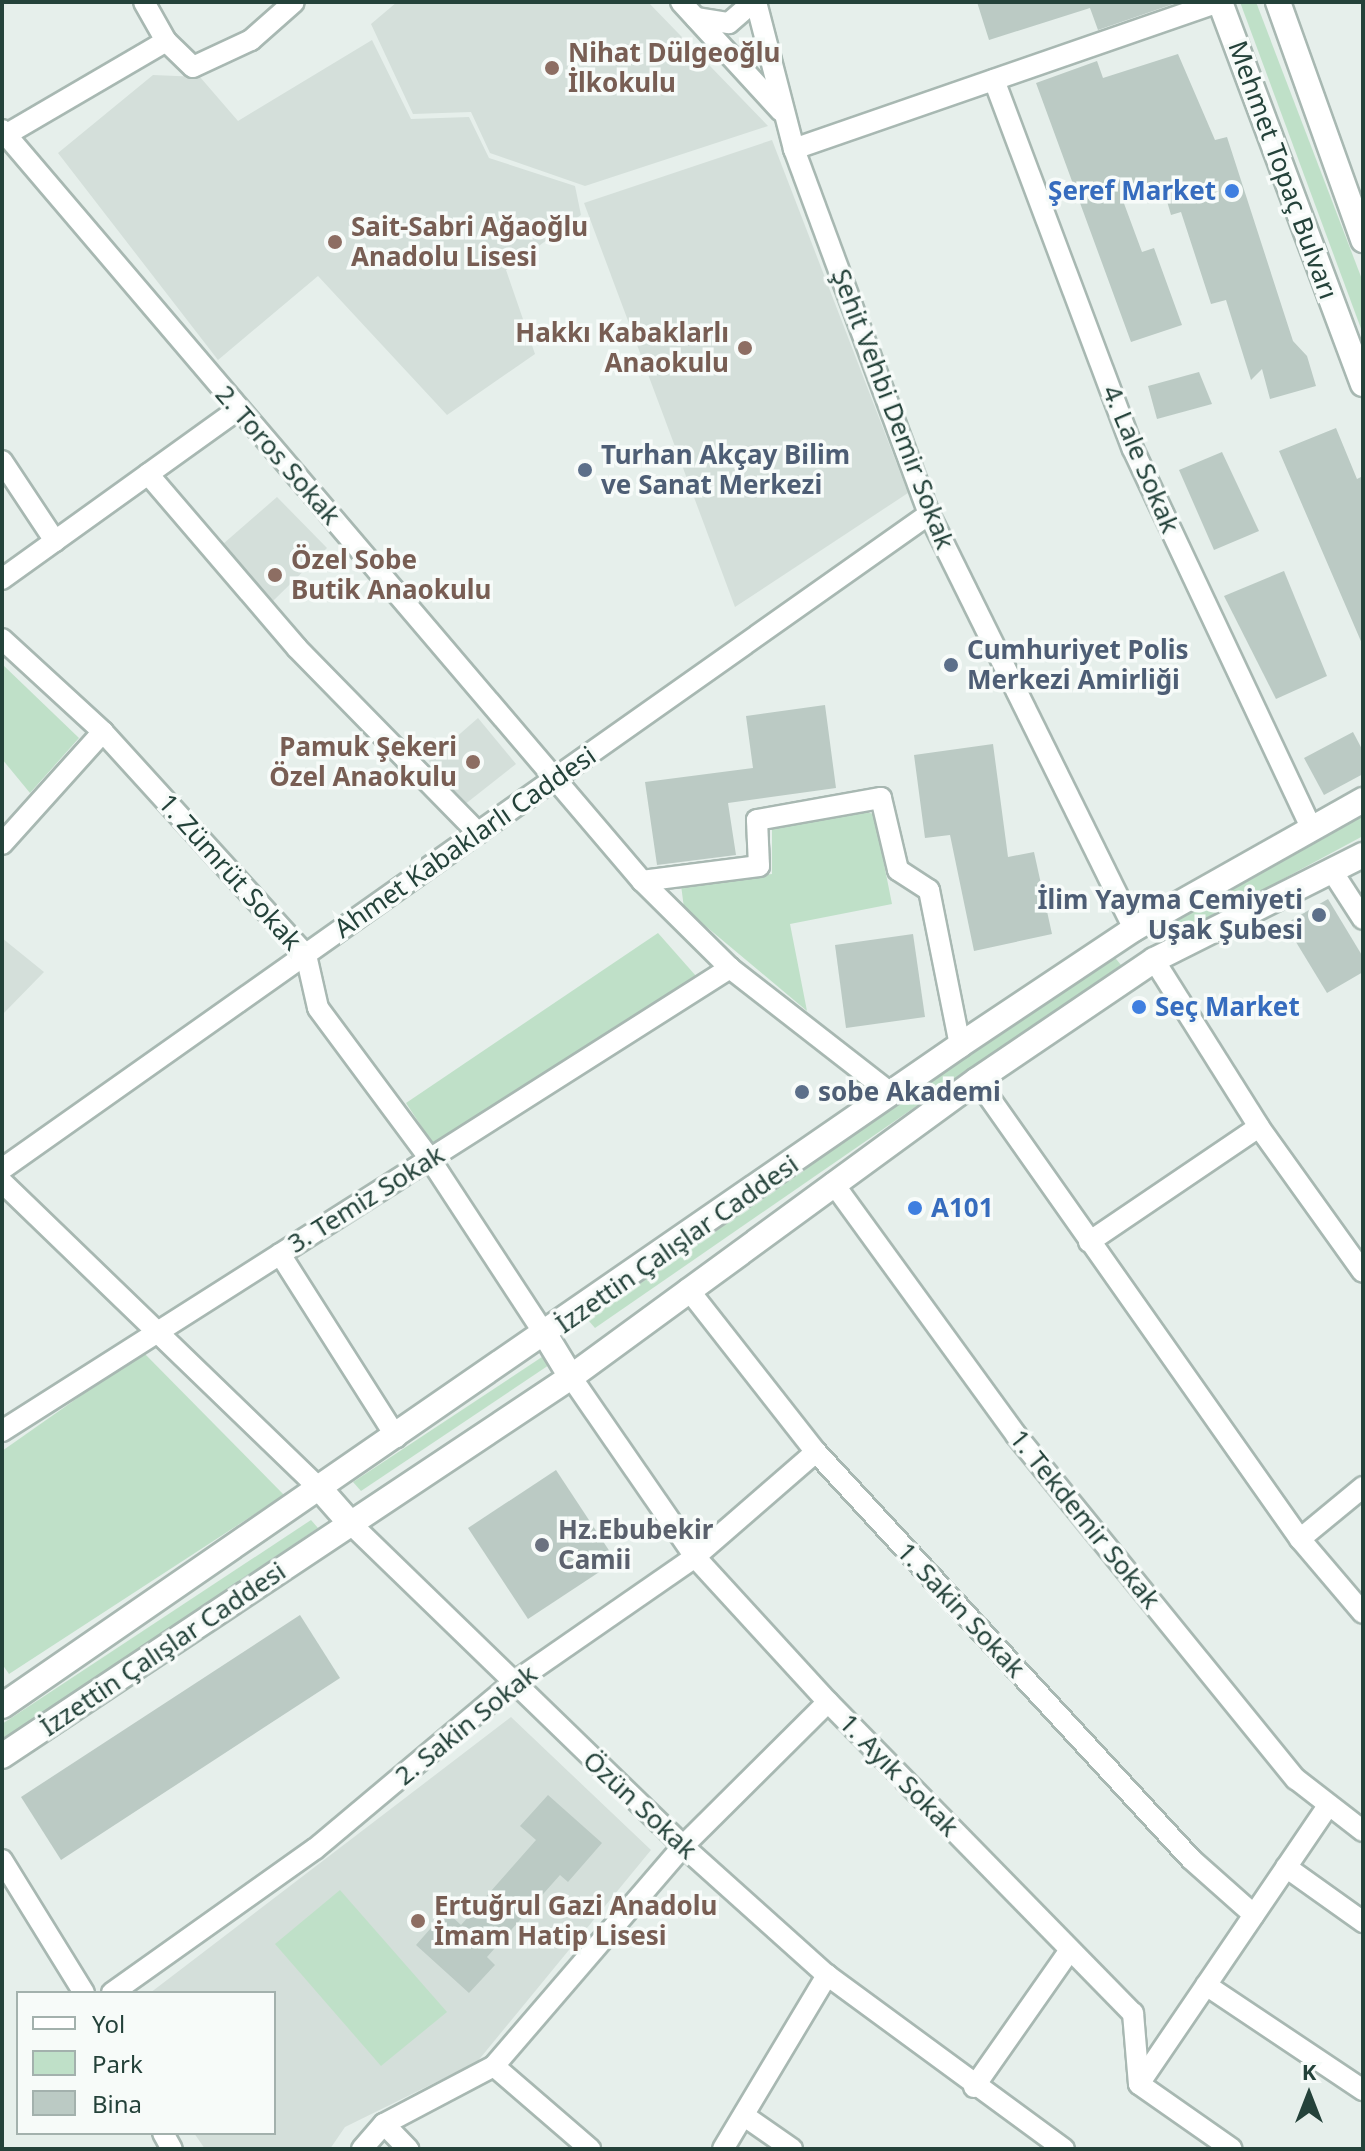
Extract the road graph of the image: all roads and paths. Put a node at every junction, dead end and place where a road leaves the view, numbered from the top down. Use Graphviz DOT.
graph roads {
  1 [pos="144,2"];
  2 [pos="294,2"];
  3 [pos="681,2"];
  4 [pos="754,2"];
  5 [pos="1220,2"];
  6 [pos="1278,2"];
  7 [pos="696,18"];
  8 [pos="166,41"];
  9 [pos="994,80"];
  10 [pos="782,112"];
  11 [pos="3,134"];
  12 [pos="794,149"];
  13 [pos="1363,240"];
  14 [pos="1363,384"];
  15 [pos="239,409"];
  16 [pos="2,461"];
  17 [pos="148,474"];
  18 [pos="929,514"];
  19 [pos="55,541"];
  20 [pos="2,579"];
  21 [pos="2,639"];
  22 [pos="103,732"];
  23 [pos="556,778"];
  24 [pos="1363,800"];
  25 [pos="1311,828"];
  26 [pos="478,833"];
  27 [pos="2,844"];
  28 [pos="1363,855"];
  29 [pos="1332,871"];
  30 [pos="642,881"];
  31 [pos="1363,919"];
  32 [pos="1134,929"];
  33 [pos="306,955"];
  34 [pos="1154,960"];
  35 [pos="730,968"];
  36 [pos="960,1045"];
  37 [pos="977,1080"];
  38 [pos="892,1094"];
  39 [pos="1259,1127"];
  40 [pos="430,1159"];
  41 [pos="2,1169"];
  42 [pos="2,1182"];
  43 [pos="833,1183"];
  44 [pos="1089,1242"];
  45 [pos="280,1254"];
  46 [pos="1363,1272"];
  47 [pos="688,1289"];
  48 [pos="156,1332"];
  49 [pos="546,1336"];
  50 [pos="571,1377"];
  51 [pos="2,1431"];
  52 [pos="396,1437"];
  53 [pos="816,1452"];
  54 [pos="1363,1487"];
  55 [pos="321,1490"];
  56 [pos="351,1524"];
  57 [pos="1300,1539"];
  58 [pos="695,1557"];
  59 [pos="1363,1613"];
  60 [pos="513,1683"];
  61 [pos="828,1702"];
  62 [pos="2,1706"];
  63 [pos="2,1756"];
  64 [pos="1327,1807"];
  65 [pos="1363,1831"];
  66 [pos="683,1846"];
  67 [pos="2,1860"];
  68 [pos="1286,1867"];
  69 [pos="1254,1915"];
  70 [pos="1363,1922"];
  71 [pos="1070,1950"];
  72 [pos="827,1975"];
  73 [pos="1206,1985"];
  74 [pos="83,1991"];
  75 [pos="115,1991"];
  76 [pos="494,2066"];
  77 [pos="1139,2084"];
  78 [pos="974,2087"];
  79 [pos="1363,2090"];
  80 [pos="746,2117"];
  81 [pos="384,2124"];
  82 [pos="362,2149"];
  83 [pos="408,2149"];
  84 [pos="590,2149"];
  85 [pos="723,2149"];
  86 [pos="792,2149"];
  87 [pos="1064,2149"];
  88 [pos="1232,2149"];
  1 -- 8 [label="street"];
  2 -- 8 [label="street"];
  3 -- 7 [label="street"];
  4 -- 7 [label="street"];
  4 -- 10 [label="street, Şehit Vehbi Demir Sokak"];
  5 -- 9 [label="street"];
  5 -- 14 [label="street, Mehmet Topaç Bulvarı"];
  6 -- 13 [label="street, Mehmet Topaç Bulvarı"];
  7 -- 10 [label="street"];
  8 -- 11 [label="street"];
  9 -- 12 [label="street"];
  9 -- 25 [label="street, 4. Lale Sokak"];
  10 -- 12 [label="street, Şehit Vehbi Demir Sokak"];
  11 -- 15 [label="street, 2. Toros Sokak"];
  12 -- 18 [label="street, Şehit Vehbi Demir Sokak"];
  15 -- 17 [label="street"];
  15 -- 23 [label="street, 2. Toros Sokak"];
  16 -- 19 [label="street"];
  17 -- 19 [label="street"];
  17 -- 26 [label="street"];
  18 -- 23 [label="street, Ahmet Kabaklarlı Caddesi"];
  18 -- 32 [label="street, Şehit Vehbi Demir Sokak"];
  19 -- 20 [label="street"];
  21 -- 22 [label="street, 1. Zümrüt Sokak"];
  22 -- 27 [label="street"];
  22 -- 33 [label="street, 1. Zümrüt Sokak"];
  23 -- 26 [label="street, Ahmet Kabaklarlı Caddesi"];
  23 -- 30 [label="street, 2. Toros Sokak"];
  24 -- 25 [label="street, İzzettin Çalışlar Caddesi"];
  25 -- 32 [label="street, İzzettin Çalışlar Caddesi"];
  26 -- 33 [label="street, Ahmet Kabaklarlı Caddesi"];
  28 -- 29 [label="street, İzzettin Çalışlar Caddesi"];
  29 -- 31 [label="street"];
  29 -- 34 [label="street, İzzettin Çalışlar Caddesi"];
  30 -- 35 [label="street, 2. Toros Sokak"];
  30 -- 36 [label="street"];
  32 -- 34 [label="street"];
  32 -- 36 [label="street, İzzettin Çalışlar Caddesi"];
  33 -- 40 [label="street, 1. Zümrüt Sokak"];
  33 -- 41 [label="street, Ahmet Kabaklarlı Caddesi"];
  34 -- 37 [label="street, İzzettin Çalışlar Caddesi"];
  34 -- 39 [label="street"];
  35 -- 38 [label="street, 2. Toros Sokak"];
  35 -- 40 [label="street, 3. Temiz Sokak"];
  36 -- 38 [label="street, İzzettin Çalışlar Caddesi"];
  37 -- 43 [label="street, İzzettin Çalışlar Caddesi"];
  37 -- 44 [label="street"];
  38 -- 49 [label="street, İzzettin Çalışlar Caddesi"];
  39 -- 44 [label="street"];
  39 -- 46 [label="street"];
  40 -- 45 [label="street, 3. Temiz Sokak"];
  40 -- 49 [label="street, 1. Zümrüt Sokak"];
  42 -- 48 [label="street"];
  43 -- 47 [label="street, İzzettin Çalışlar Caddesi"];
  43 -- 64 [label="street, 1. Tekdemir Sokak"];
  44 -- 57 [label="street"];
  45 -- 48 [label="street, 3. Temiz Sokak"];
  45 -- 52 [label="street"];
  47 -- 50 [label="street, İzzettin Çalışlar Caddesi"];
  47 -- 53 [label="street, 1. Sakin Sokak"];
  48 -- 51 [label="street, 3. Temiz Sokak"];
  48 -- 55 [label="street"];
  49 -- 50 [label="street"];
  49 -- 52 [label="street, İzzettin Çalışlar Caddesi"];
  50 -- 56 [label="street, İzzettin Çalışlar Caddesi"];
  50 -- 58 [label="street, 1. Ayık Sokak"];
  52 -- 55 [label="street, İzzettin Çalışlar Caddesi"];
  53 -- 58 [label="street, 2. Sakin Sokak"];
  53 -- 69 [label="street, 1. Sakin Sokak"];
  54 -- 57 [label="street"];
  55 -- 56 [label="street"];
  55 -- 62 [label="street, İzzettin Çalışlar Caddesi"];
  56 -- 60 [label="street, Özün Sokak"];
  56 -- 63 [label="street, İzzettin Çalışlar Caddesi"];
  57 -- 59 [label="street"];
  58 -- 60 [label="street, 2. Sakin Sokak"];
  58 -- 61 [label="street, 1. Ayık Sokak"];
  60 -- 66 [label="street, Özün Sokak"];
  60 -- 75 [label="street, 2. Sakin Sokak"];
  61 -- 66 [label="street"];
  61 -- 71 [label="street, 1. Ayık Sokak"];
  64 -- 65 [label="street, 1. Tekdemir Sokak"];
  64 -- 68 [label="street"];
  66 -- 72 [label="street, Özün Sokak"];
  66 -- 76 [label="street"];
  67 -- 74 [label="street"];
  68 -- 69 [label="street"];
  68 -- 70 [label="street"];
  69 -- 73 [label="street"];
  71 -- 77 [label="street, 1. Ayık Sokak"];
  71 -- 78 [label="street"];
  72 -- 78 [label="street, Özün Sokak"];
  72 -- 80 [label="street"];
  73 -- 77 [label="street"];
  73 -- 79 [label="street"];
  76 -- 81 [label="street"];
  76 -- 84 [label="street"];
  77 -- 88 [label="street"];
  78 -- 87 [label="street, Özün Sokak"];
  80 -- 85 [label="street"];
  80 -- 86 [label="street"];
  81 -- 82 [label="street"];
  81 -- 83 [label="street"];
}
